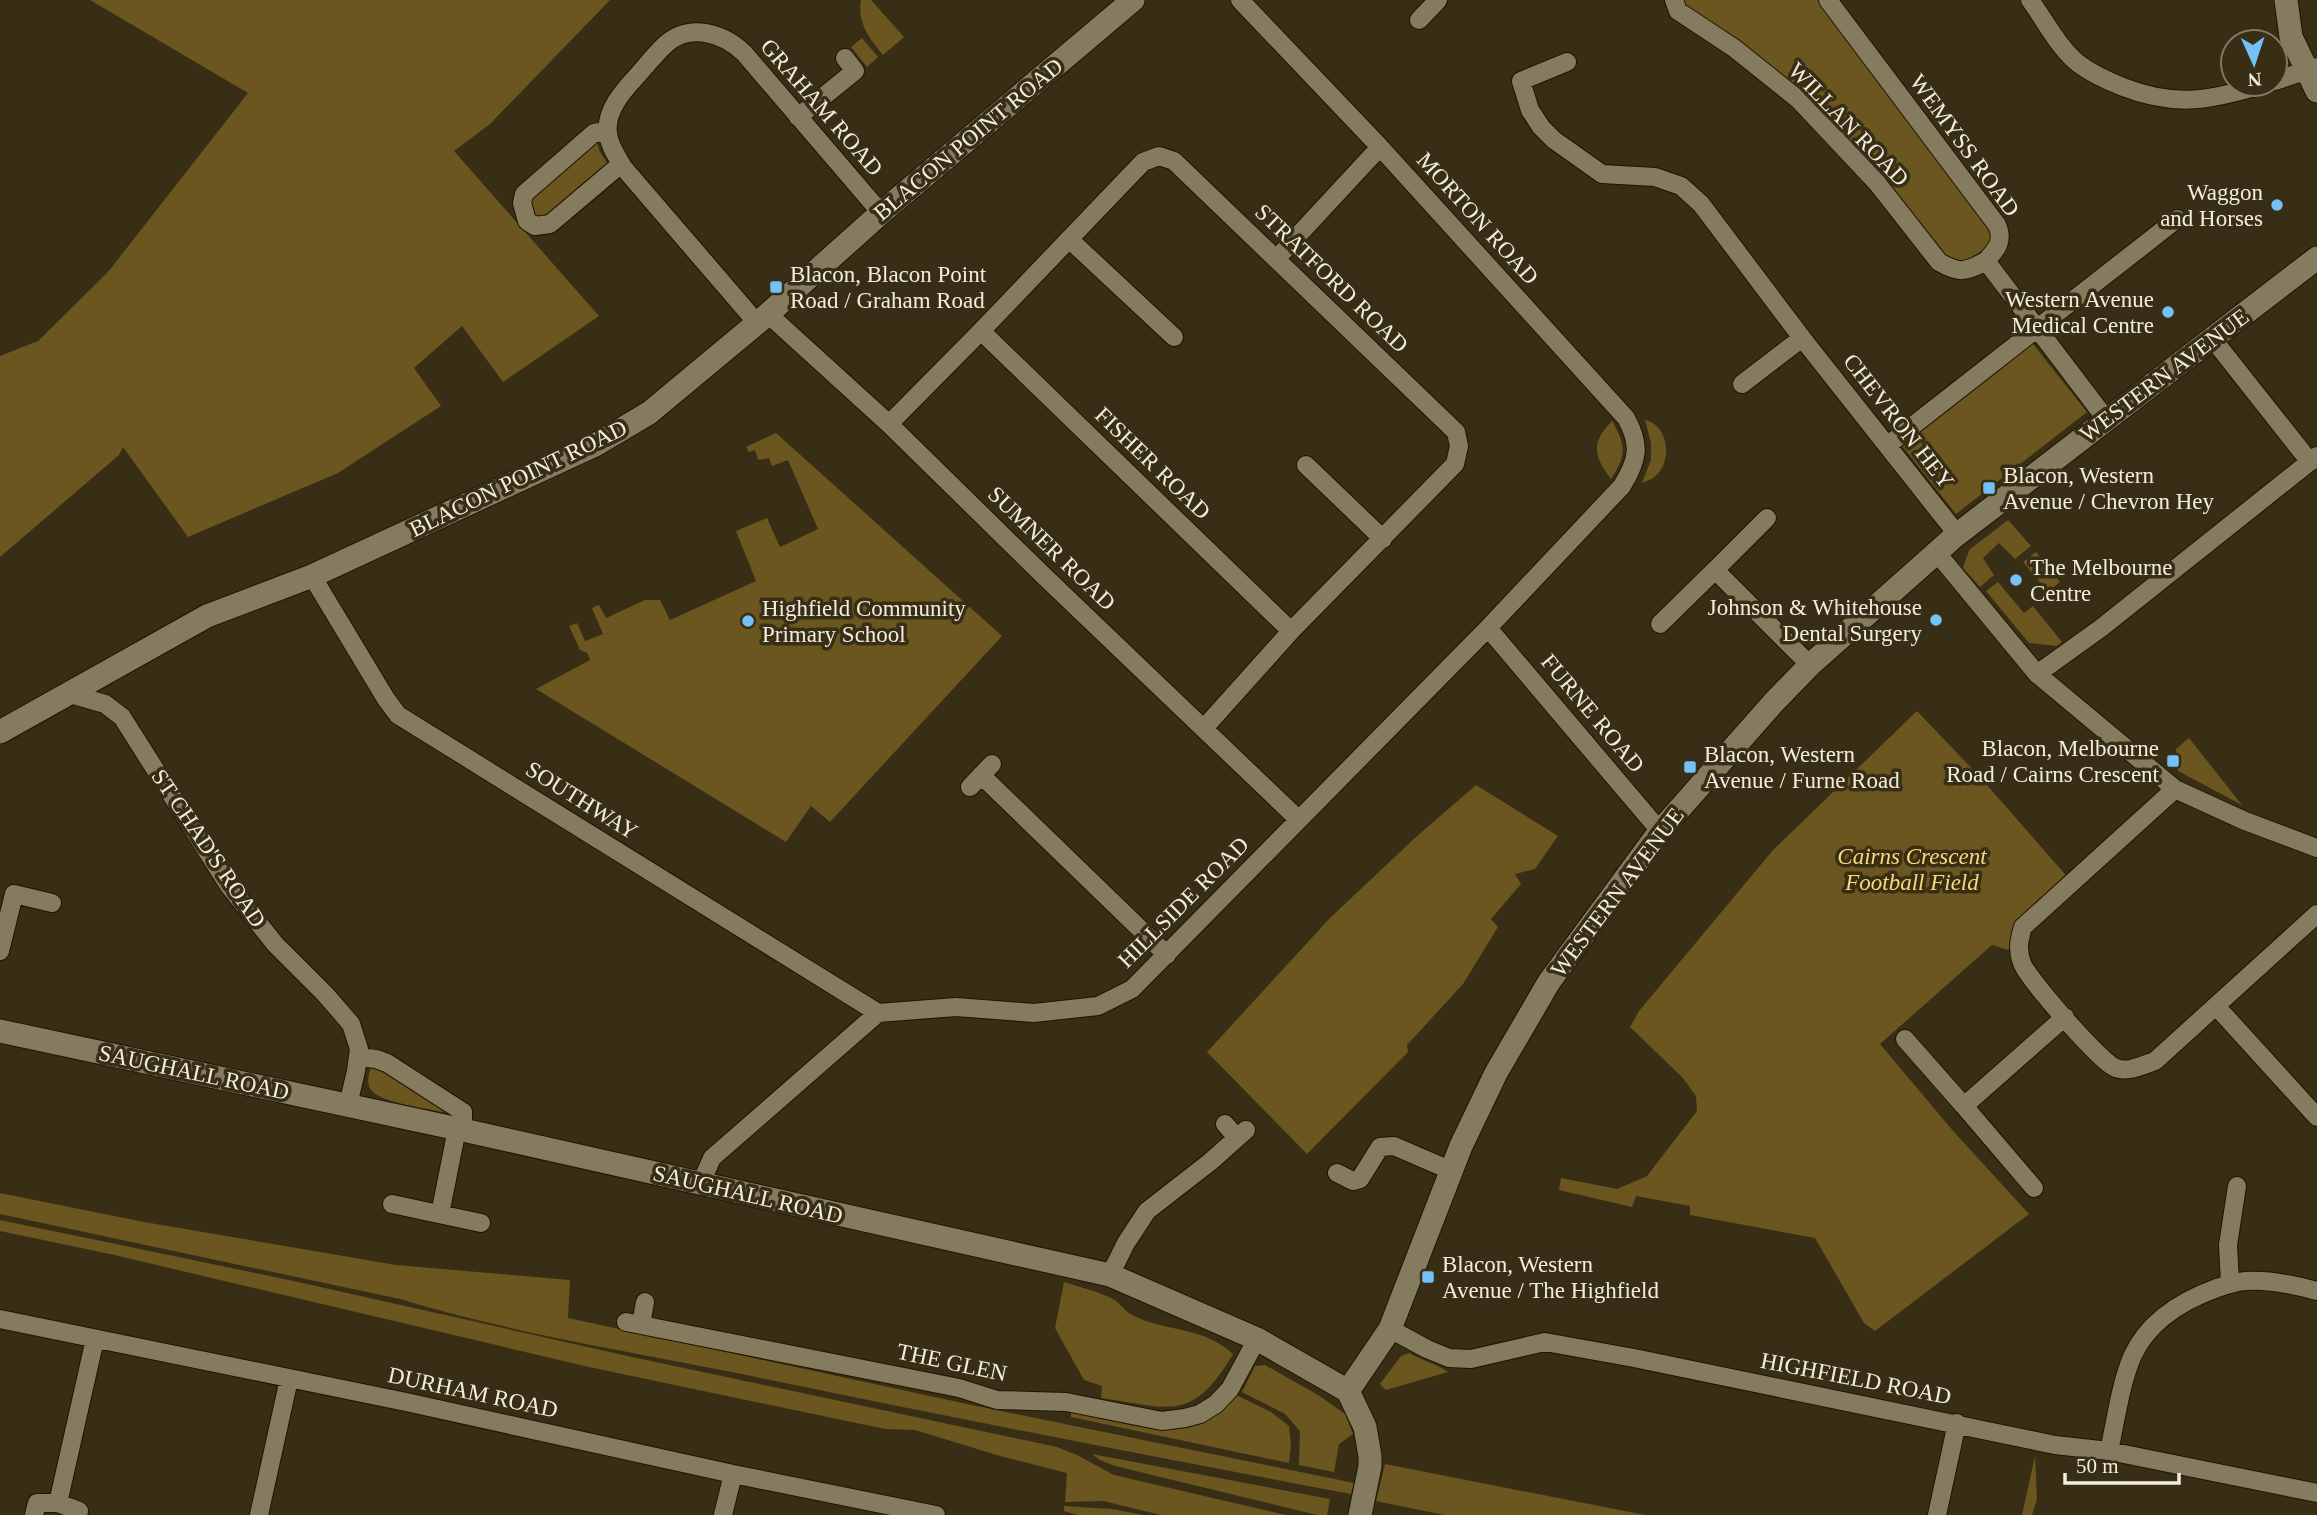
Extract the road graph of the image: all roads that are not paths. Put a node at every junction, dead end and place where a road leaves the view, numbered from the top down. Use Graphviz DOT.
graph roads {
  1 [pos="1133,0"];
  2 [pos="1240,0"];
  3 [pos="1438,0"];
  4 [pos="1674,0"];
  5 [pos="1828,0"];
  6 [pos="2286,0"];
  7 [pos="2033,1"];
  8 [pos="1419,20"];
  9 [pos="845,58"];
  10 [pos="1567,62"];
  11 [pos="2314,76"];
  12 [pos="2289,79"];
  13 [pos="2219,97"];
  14 [pos="798,117"];
  15 [pos="607,131"];
  16 [pos="1380,147"];
  17 [pos="621,164"];
  18 [pos="881,213"];
  19 [pos="2177,219"];
  20 [pos="1069,239"];
  21 [pos="1277,258"];
  22 [pos="2317,258"];
  23 [pos="1986,261"];
  24 [pos="762,319"];
  25 [pos="2036,329"];
  26 [pos="981,331"];
  27 [pos="1174,338"];
  28 [pos="1802,338"];
  29 [pos="2212,338"];
  30 [pos="1742,384"];
  31 [pos="2106,419"];
  32 [pos="889,424"];
  33 [pos="1888,445"];
  34 [pos="2313,459"];
  35 [pos="1306,465"];
  36 [pos="1622,486"];
  37 [pos="1767,518"];
  38 [pos="1957,534"];
  39 [pos="1383,539"];
  40 [pos="1937,553"];
  41 [pos="1715,570"];
  42 [pos="312,576"];
  43 [pos="1660,624"];
  44 [pos="1488,628"];
  45 [pos="1291,631"];
  46 [pos="1810,665"];
  47 [pos="2037,674"];
  48 [pos="72,690"];
  49 [pos="1205,727"];
  50 [pos="0,732"];
  51 [pos="981,775"];
  52 [pos="2175,789"];
  53 [pos="1298,819"];
  54 [pos="1660,831"];
  55 [pos="2317,848"];
  56 [pos="52,903"];
  57 [pos="2317,915"];
  58 [pos="0,951"];
  59 [pos="1167,955"];
  60 [pos="2216,1006"];
  61 [pos="878,1013"];
  62 [pos="2065,1017"];
  63 [pos="0,1031"];
  64 [pos="1905,1039"];
  65 [pos="358,1057"];
  66 [pos="348,1105"];
  67 [pos="1964,1106"];
  68 [pos="2317,1117"];
  69 [pos="1225,1124"];
  70 [pos="460,1130"];
  71 [pos="1452,1171"];
  72 [pos="1338,1173"];
  73 [pos="701,1184"];
  74 [pos="2239,1186"];
  75 [pos="2034,1188"];
  76 [pos="392,1204"];
  77 [pos="440,1214"];
  78 [pos="481,1223"];
  79 [pos="1110,1275"];
  80 [pos="2230,1284"];
  81 [pos="2317,1292"];
  82 [pos="645,1302"];
  83 [pos="0,1319"];
  84 [pos="1391,1329"];
  85 [pos="95,1339"];
  86 [pos="1256,1339"];
  87 [pos="289,1379"];
  88 [pos="1348,1391"];
  89 [pos="1957,1423"];
  90 [pos="2109,1451"];
  91 [pos="733,1474"];
  92 [pos="2317,1493"];
  93 [pos="58,1503"];
  94 [pos="34,1515"];
  95 [pos="78,1515"];
  96 [pos="259,1515"];
  97 [pos="723,1515"];
  98 [pos="936,1515"];
  99 [pos="1360,1515"];
  100 [pos="1937,1515"];
  1 -- 18 [label="street, BLACON POINT ROAD"];
  2 -- 16 [label="street, MORTON ROAD"];
  3 -- 8 [label="street"];
  4 -- 23 [label="street, WILLAN ROAD"];
  5 -- 23 [label="street, WEMYSS ROAD"];
  6 -- 11 [label="street"];
  7 -- 13 [label="street"];
  9 -- 14 [label="street"];
  10 -- 28 [label="street, CHEVRON HEY"];
  11 -- 12 [label="street"];
  14 -- 15 [label="street, GRAHAM ROAD"];
  14 -- 18 [label="street, GRAHAM ROAD"];
  15 -- 17 [label="street"];
  15 -- 17 [label="street"];
  16 -- 21 [label="street"];
  16 -- 36 [label="street, MORTON ROAD"];
  17 -- 24 [label="street"];
  18 -- 24 [label="street, BLACON POINT ROAD"];
  19 -- 25 [label="street"];
  20 -- 21 [label="street, STRATFORD ROAD"];
  20 -- 26 [label="street, STRATFORD ROAD"];
  20 -- 27 [label="street"];
  21 -- 39 [label="street, STRATFORD ROAD"];
  22 -- 29 [label="street, WESTERN AVENUE"];
  23 -- 25 [label="street"];
  24 -- 32 [label="street, SUMNER ROAD"];
  24 -- 42 [label="street, BLACON POINT ROAD"];
  25 -- 31 [label="street"];
  25 -- 33 [label="street"];
  26 -- 32 [label="street, STRATFORD ROAD"];
  26 -- 45 [label="street, FISHER ROAD"];
  28 -- 30 [label="street"];
  28 -- 33 [label="street, CHEVRON HEY"];
  29 -- 31 [label="street, WESTERN AVENUE"];
  29 -- 34 [label="street"];
  31 -- 38 [label="street, WESTERN AVENUE"];
  32 -- 49 [label="street, SUMNER ROAD"];
  33 -- 38 [label="street, CHEVRON HEY"];
  34 -- 47 [label="street"];
  35 -- 39 [label="street"];
  36 -- 44 [label="street, HILLSIDE ROAD"];
  37 -- 41 [label="street"];
  38 -- 40 [label="street, WESTERN AVENUE"];
  39 -- 45 [label="street, STRATFORD ROAD"];
  40 -- 46 [label="street, WESTERN AVENUE"];
  40 -- 47 [label="street"];
  41 -- 43 [label="street"];
  41 -- 46 [label="street"];
  42 -- 48 [label="street, BLACON POINT ROAD"];
  42 -- 61 [label="street, SOUTHWAY"];
  44 -- 53 [label="street, HILLSIDE ROAD"];
  44 -- 54 [label="street, FURNE ROAD"];
  45 -- 49 [label="street, STRATFORD ROAD"];
  46 -- 54 [label="street, WESTERN AVENUE"];
  47 -- 52 [label="street"];
  48 -- 50 [label="street"];
  48 -- 65 [label="street, ST CHAD'S ROAD"];
  49 -- 53 [label="street, SUMNER ROAD"];
  51 -- 59 [label="street"];
  52 -- 55 [label="street"];
  52 -- 62 [label="street"];
  53 -- 59 [label="street, HILLSIDE ROAD"];
  54 -- 71 [label="street, WESTERN AVENUE"];
  56 -- 58 [label="street"];
  57 -- 60 [label="street"];
  59 -- 61 [label="street, HILLSIDE ROAD"];
  60 -- 62 [label="street"];
  60 -- 68 [label="street"];
  61 -- 73 [label="street"];
  62 -- 67 [label="street"];
  63 -- 66 [label="street, SAUGHALL ROAD"];
  64 -- 67 [label="street"];
  65 -- 66 [label="street, ST CHAD'S ROAD"];
  65 -- 70 [label="street"];
  66 -- 70 [label="street, SAUGHALL ROAD"];
  67 -- 75 [label="street"];
  69 -- 79 [label="street"];
  70 -- 73 [label="street, SAUGHALL ROAD"];
  70 -- 77 [label="street"];
  71 -- 72 [label="street"];
  71 -- 84 [label="street, WESTERN AVENUE"];
  73 -- 79 [label="street, SAUGHALL ROAD"];
  74 -- 80 [label="street"];
  76 -- 77 [label="street"];
  77 -- 78 [label="street"];
  79 -- 86 [label="street, SAUGHALL ROAD"];
  80 -- 81 [label="street"];
  80 -- 90 [label="street"];
  82 -- 86 [label="street, THE GLEN"];
  83 -- 85 [label="street, DURHAM ROAD"];
  84 -- 88 [label="street, WESTERN AVENUE"];
  84 -- 89 [label="street, HIGHFIELD ROAD"];
  85 -- 87 [label="street, DURHAM ROAD"];
  85 -- 93 [label="street"];
  86 -- 88 [label="street, SAUGHALL ROAD"];
  87 -- 91 [label="street, DURHAM ROAD"];
  87 -- 96 [label="street"];
  88 -- 99 [label="street"];
  89 -- 90 [label="street, HIGHFIELD ROAD"];
  89 -- 100 [label="street"];
  90 -- 92 [label="street, HIGHFIELD ROAD"];
  91 -- 97 [label="street"];
  91 -- 98 [label="street, DURHAM ROAD"];
  93 -- 94 [label="street"];
  93 -- 95 [label="street"];
}
